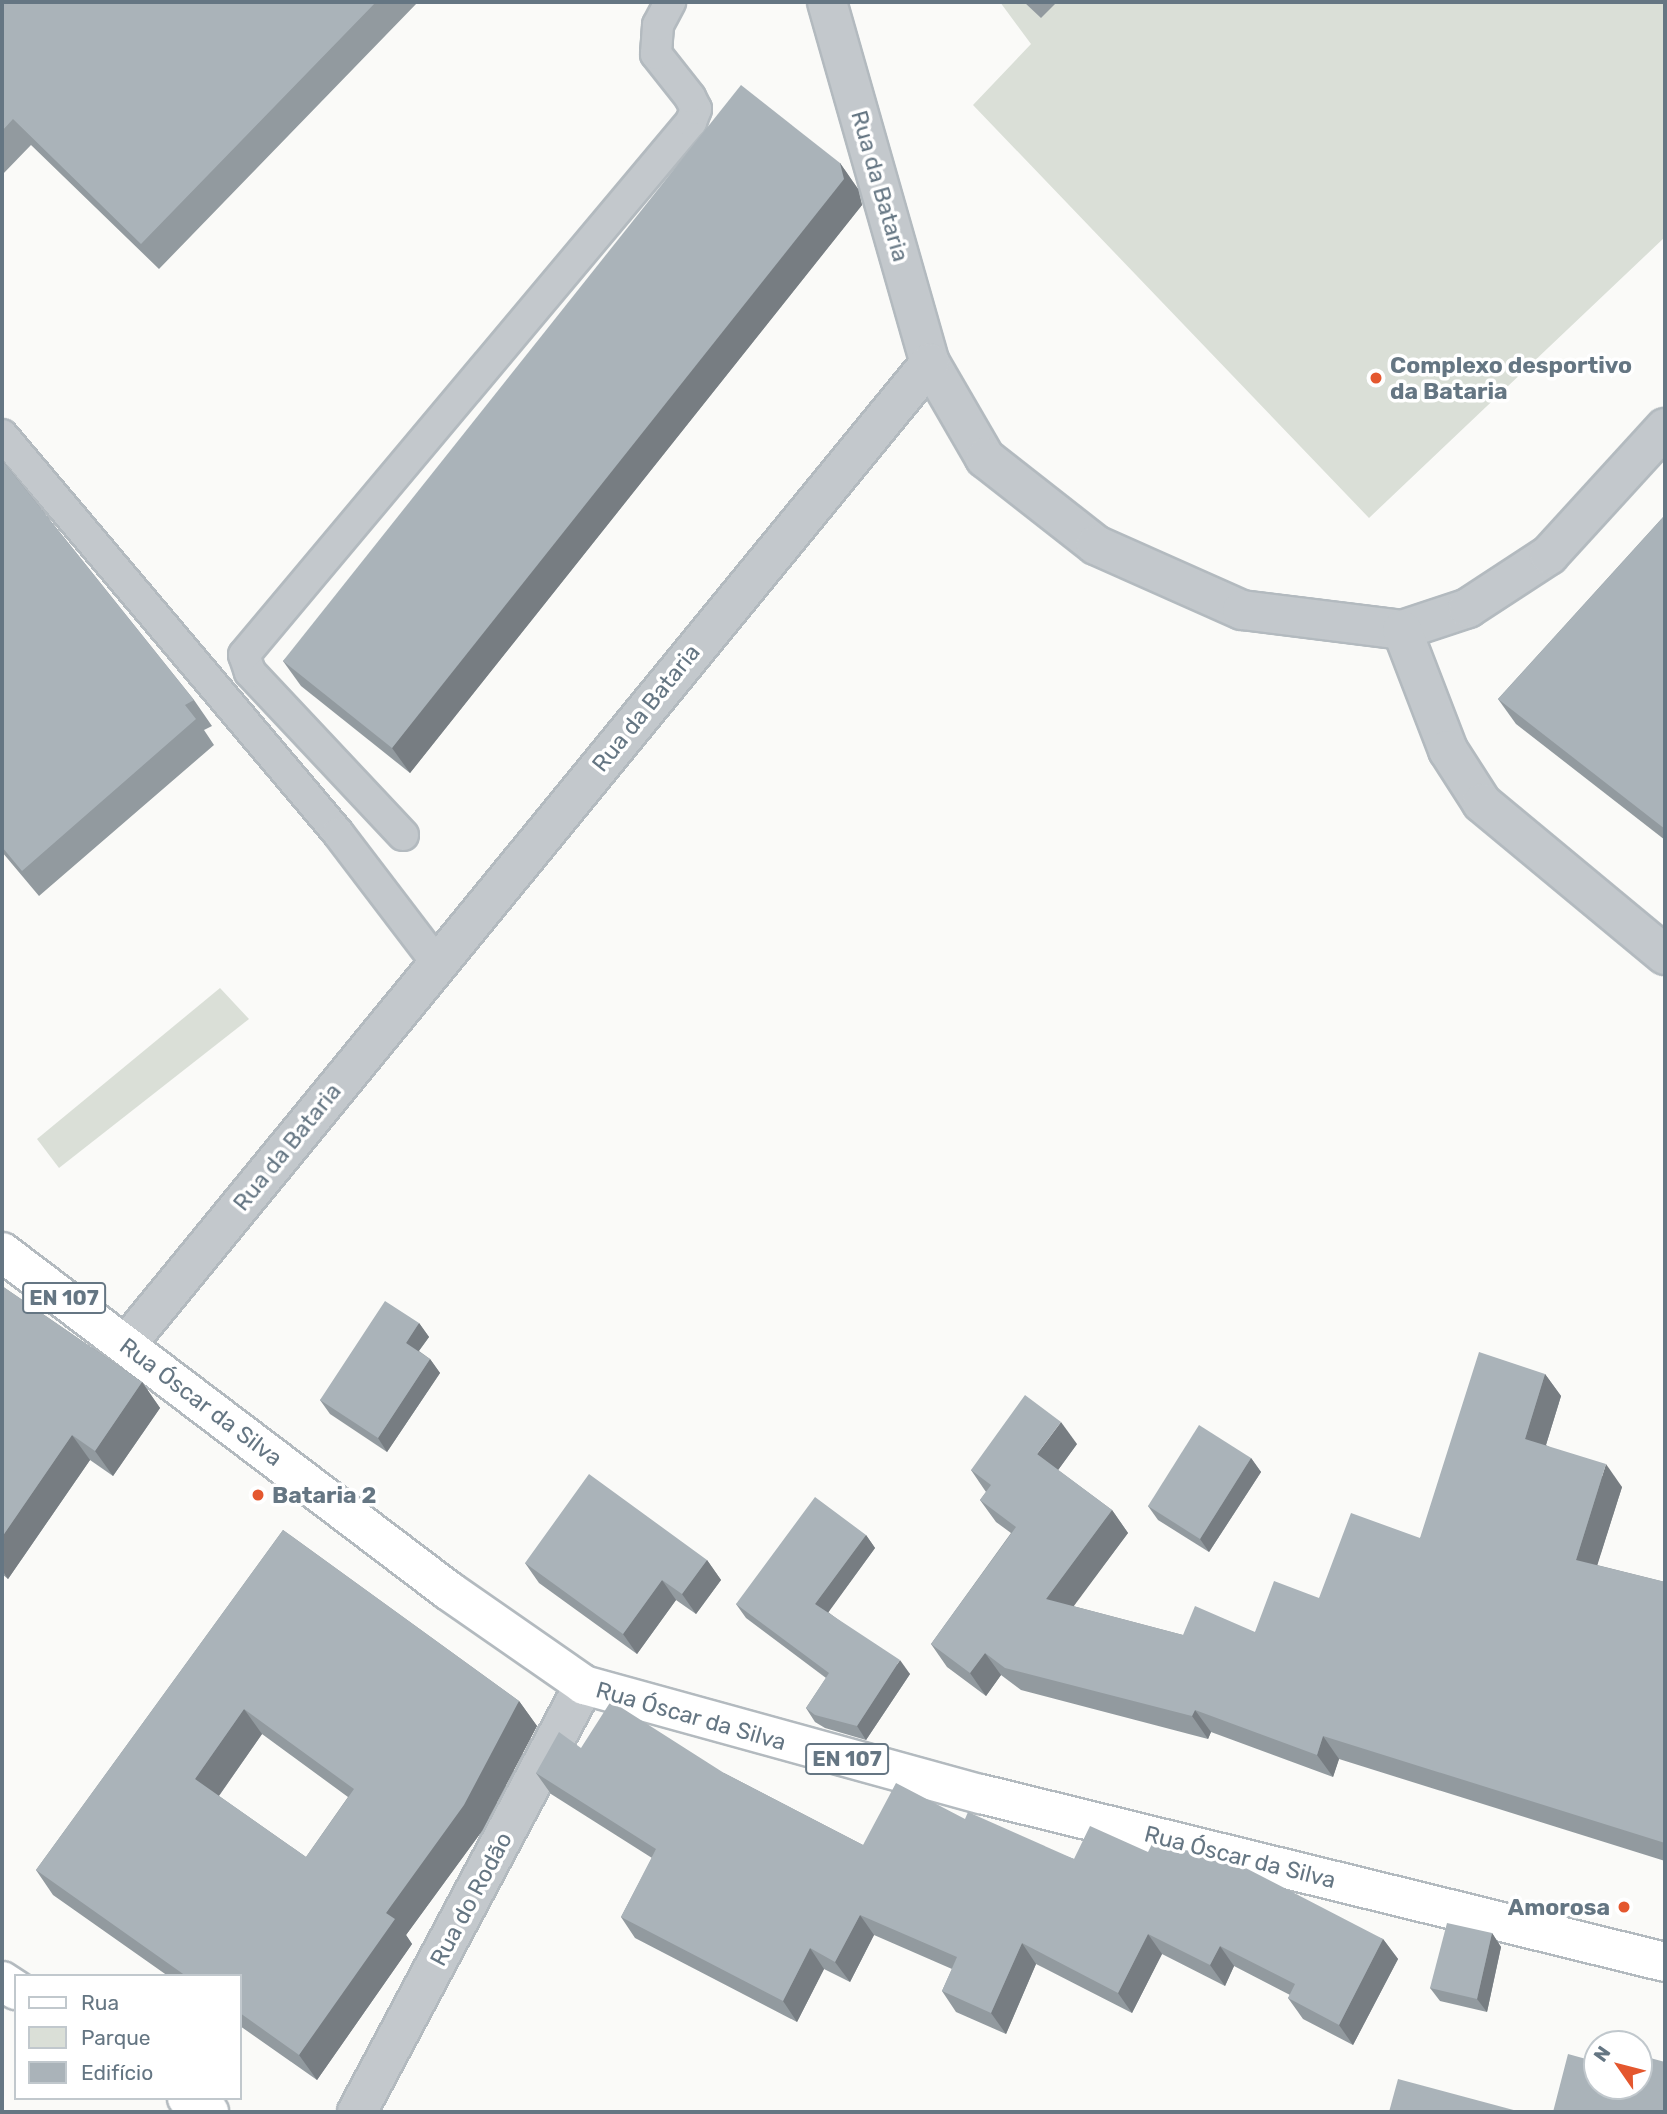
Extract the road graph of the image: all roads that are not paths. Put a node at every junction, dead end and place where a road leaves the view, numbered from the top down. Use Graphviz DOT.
graph roads {
  1 [pos="670,2"];
  2 [pos="827,2"];
  3 [pos="930,363"];
  4 [pos="1665,428"];
  5 [pos="2,435"];
  6 [pos="1402,630"];
  7 [pos="403,835"];
  8 [pos="1665,955"];
  9 [pos="437,963"];
  10 [pos="2,1252"];
  11 [pos="126,1345"];
  12 [pos="584,1685"];
  13 [pos="1665,1962"];
  14 [pos="190,2100"];
  15 [pos="209,2112"];
  16 [pos="357,2112"];
  1 -- 7 [label="lane"];
  2 -- 3 [label="street, Rua da Bataria"];
  3 -- 6 [label="street"];
  3 -- 9 [label="street, Rua da Bataria"];
  4 -- 6 [label="street"];
  5 -- 9 [label="lane"];
  6 -- 8 [label="street"];
  9 -- 11 [label="street, Rua da Bataria"];
  10 -- 11 [label="main road, Rua Óscar da Silva / EN 107"];
  11 -- 12 [label="main road, Rua Óscar da Silva / EN 107"];
  12 -- 13 [label="main road, Rua Óscar da Silva / EN 107"];
  12 -- 16 [label="street, Rua do Rodão"];
  14 -- 15 [label="main road"];
}
